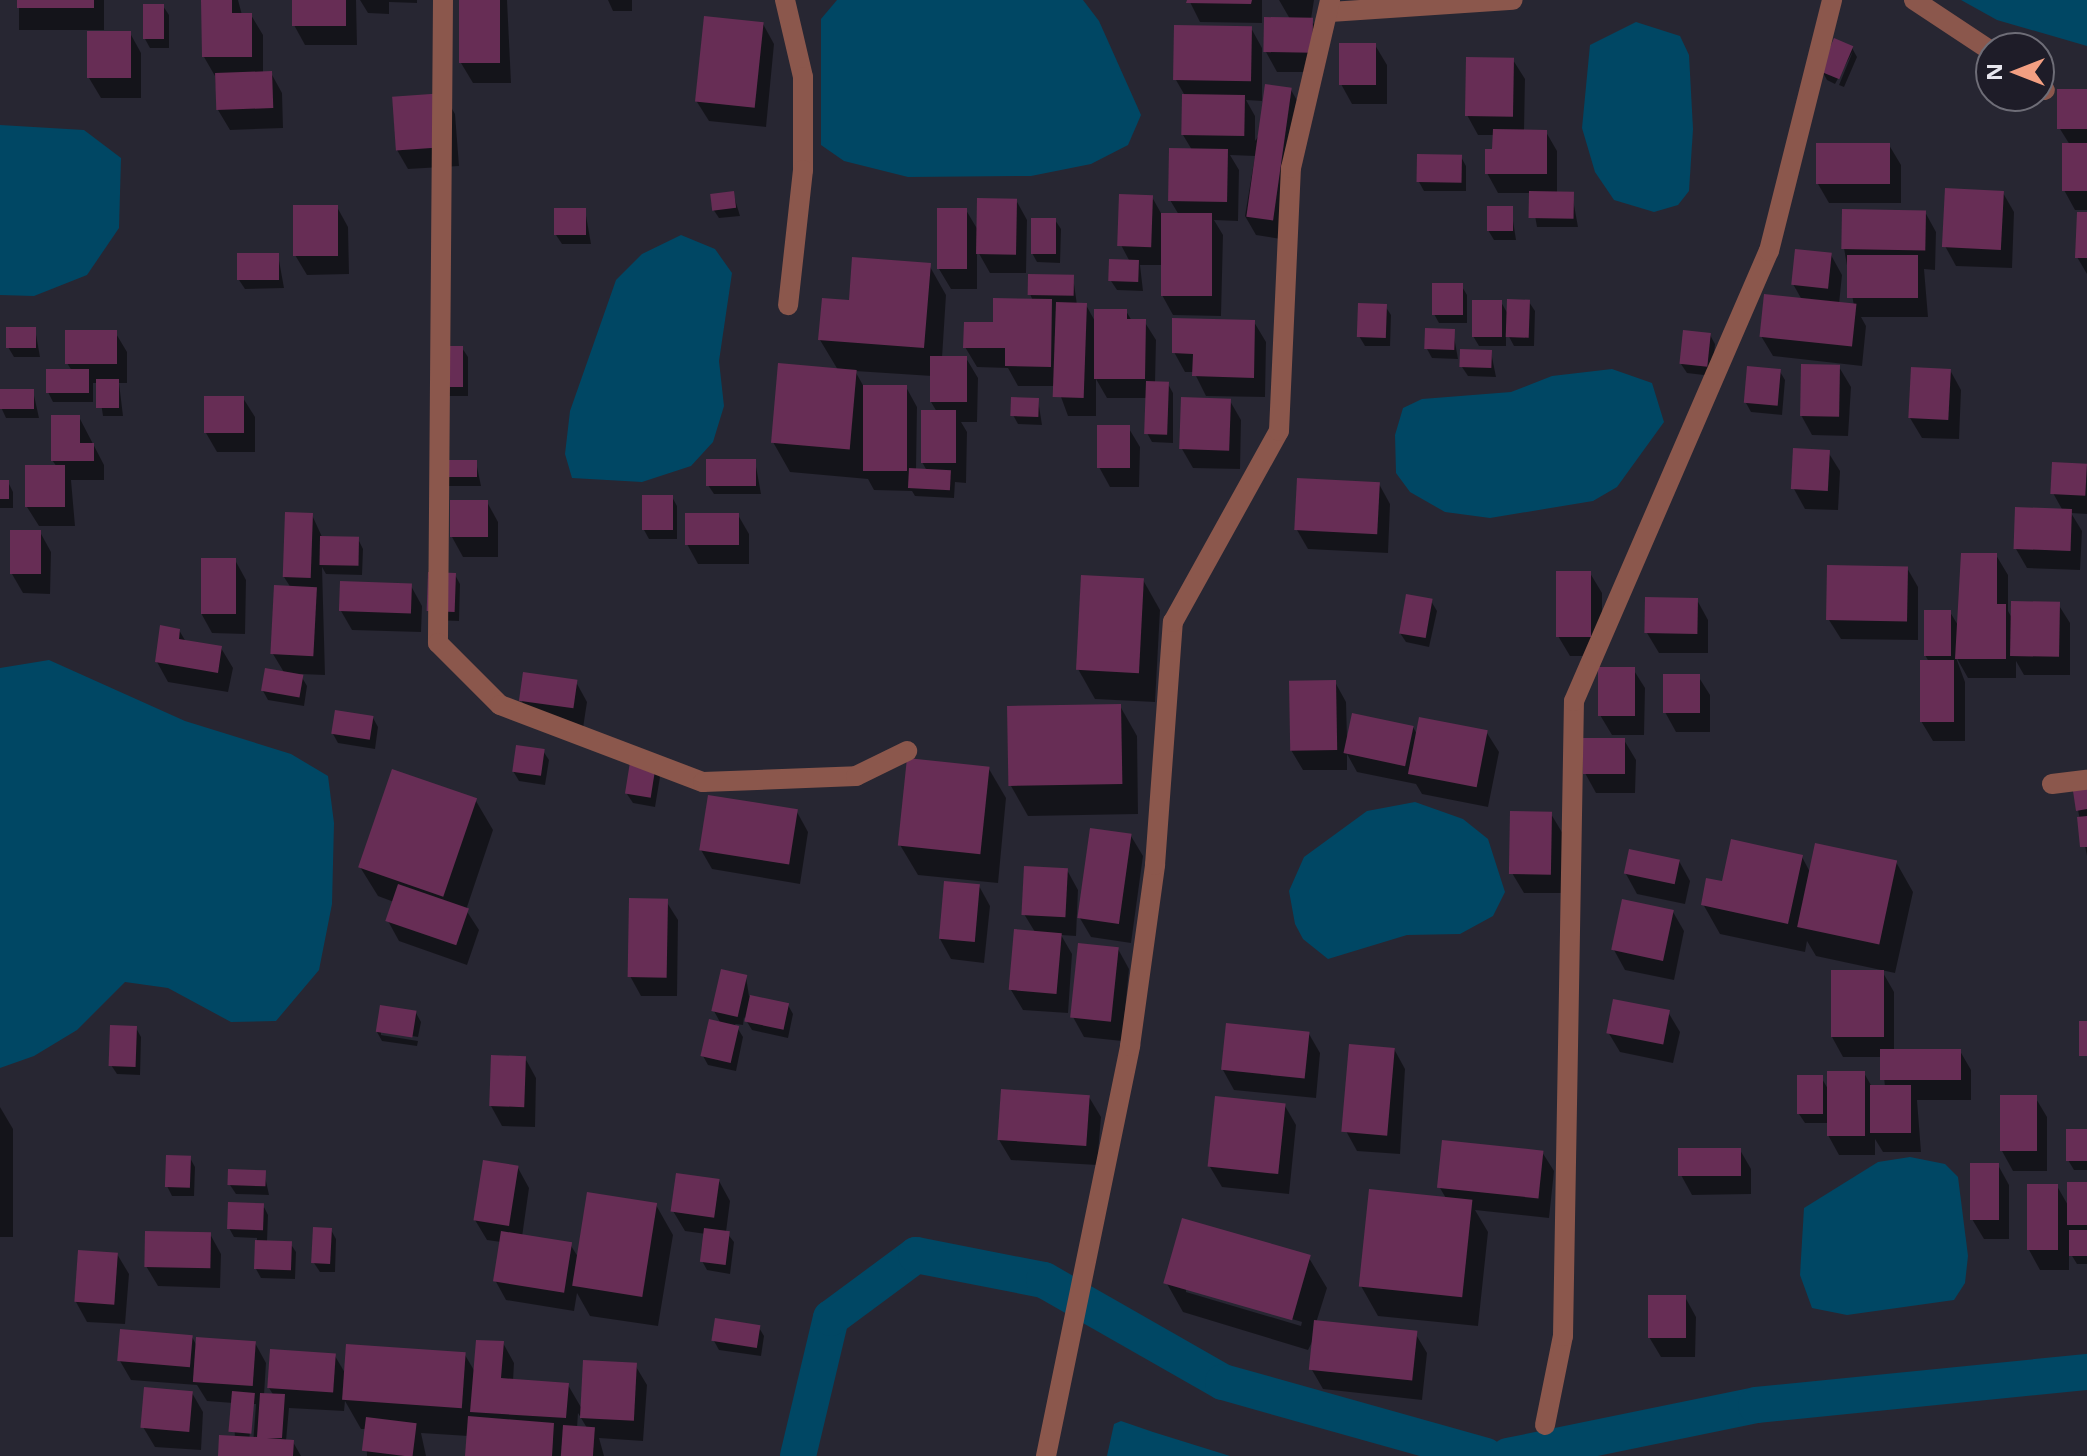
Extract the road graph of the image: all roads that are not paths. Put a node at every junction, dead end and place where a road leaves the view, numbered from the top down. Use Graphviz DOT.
graph roads {
  1 [pos="443,0"];
  2 [pos="785,0"];
  3 [pos="1513,0"];
  4 [pos="1832,0"];
  5 [pos="1914,0"];
  6 [pos="1330,6"];
  7 [pos="1975,40"];
  8 [pos="788,305"];
  9 [pos="907,751"];
  10 [pos="2087,780"];
  11 [pos="2052,784"];
  12 [pos="1545,1425"];
  13 [pos="1046,1456"];
  1 -- 9 [label="street"];
  2 -- 8 [label="street"];
  3 -- 6 [label="street"];
  4 -- 12 [label="street"];
  5 -- 7 [label="street"];
  6 -- 13 [label="street"];
  10 -- 11 [label="street"];
}
